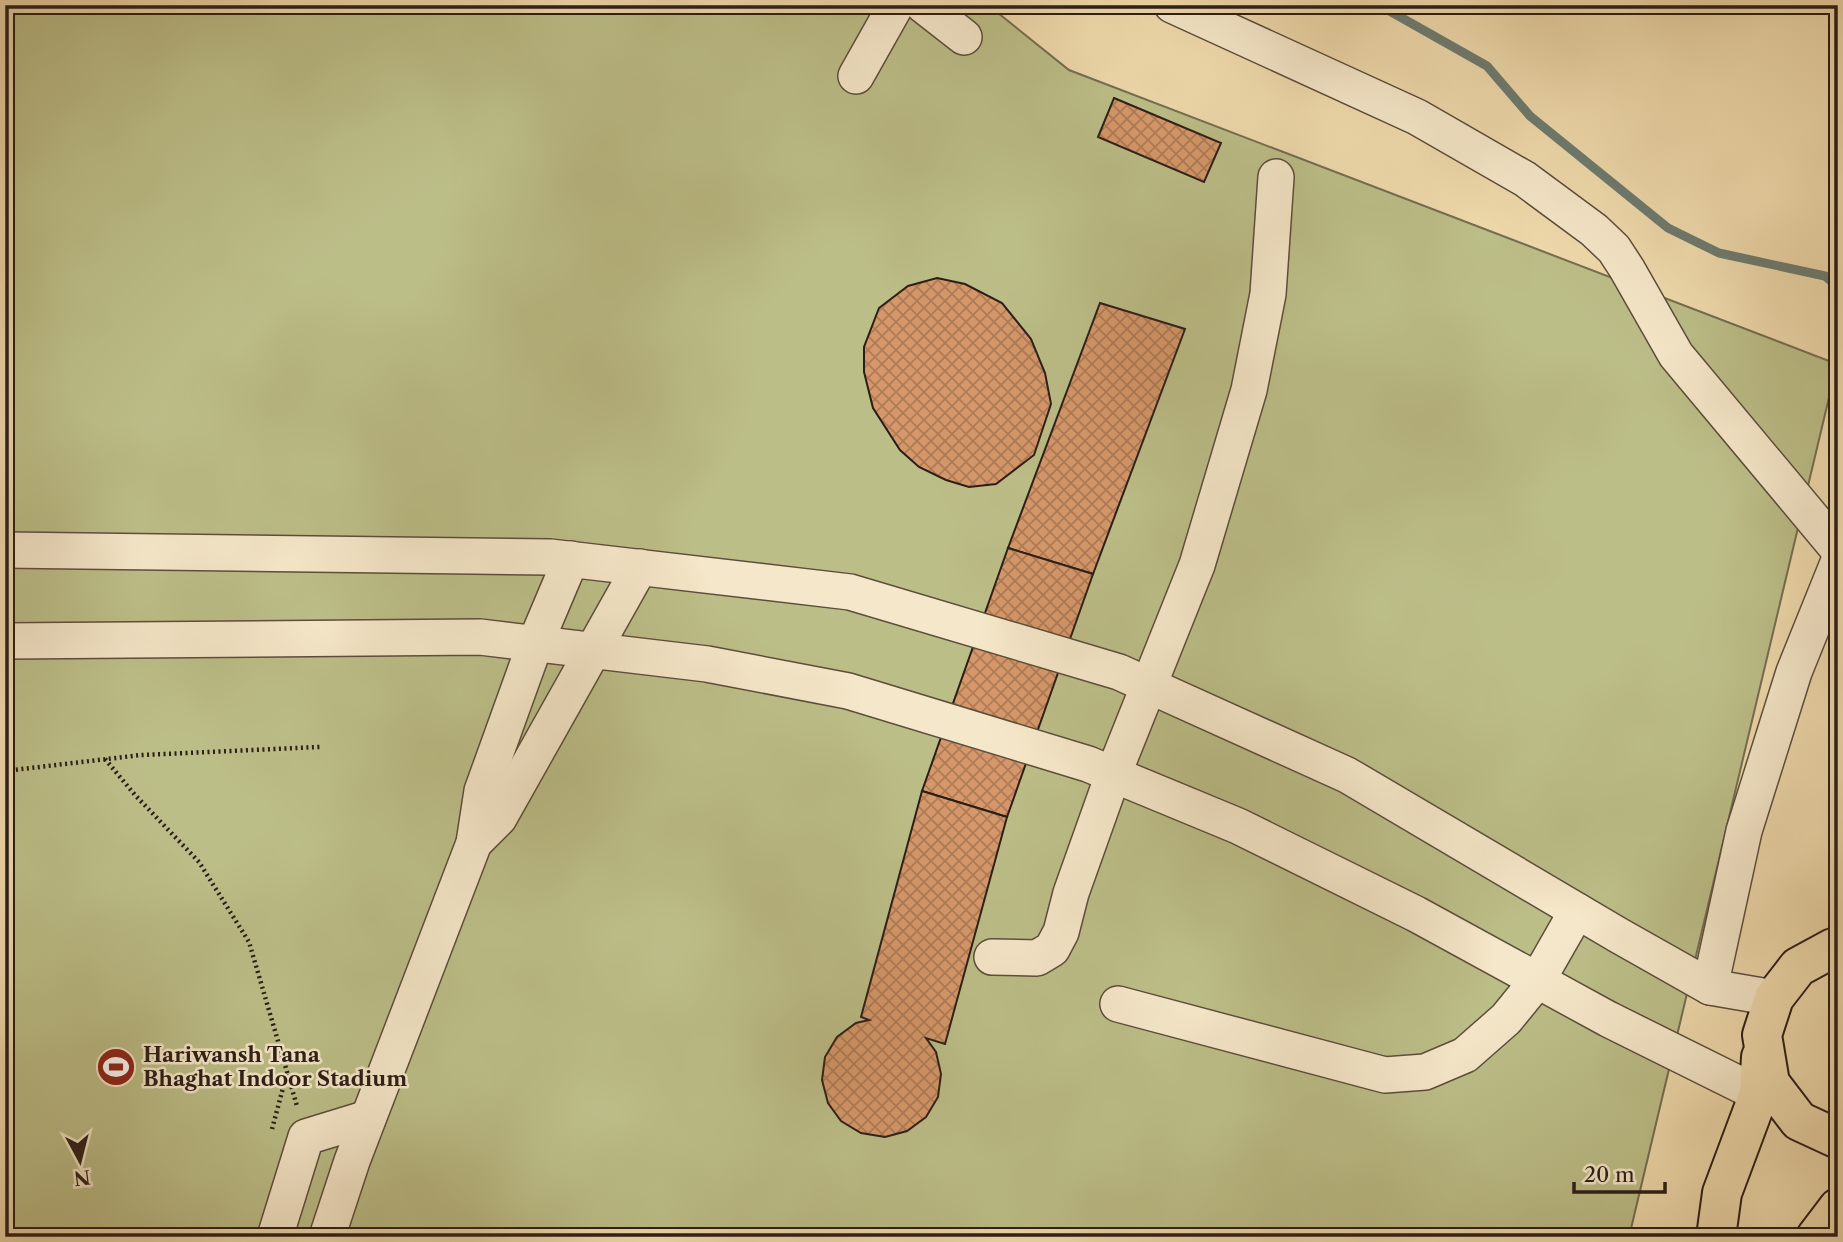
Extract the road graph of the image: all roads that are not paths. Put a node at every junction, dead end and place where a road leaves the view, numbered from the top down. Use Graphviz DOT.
graph roads {
  1 [pos="896,5"];
  2 [pos="923,5"];
  3 [pos="1172,5"];
  4 [pos="964,37"];
  5 [pos="856,76"];
  6 [pos="1276,177"];
  7 [pos="1838,549"];
  8 [pos="5,551"];
  9 [pos="571,559"];
  10 [pos="1838,563"];
  11 [pos="640,567"];
  12 [pos="5,641"];
  13 [pos="535,644"];
  14 [pos="594,650"];
  15 [pos="1150,685"];
  16 [pos="1113,775"];
  17 [pos="474,843"];
  18 [pos="1577,911"];
  19 [pos="1838,948"];
  20 [pos="992,957"];
  21 [pos="1537,981"];
  22 [pos="1710,987"];
  23 [pos="1774,998"];
  24 [pos="1118,1004"];
  25 [pos="1762,1035"];
  26 [pos="1759,1094"];
  27 [pos="368,1118"];
  28 [pos="1838,1139"];
  29 [pos="1838,1208"];
  30 [pos="275,1237"];
  31 [pos="327,1237"];
  32 [pos="1716,1237"];
  33 [pos="1816,1237"];
  1 -- 5 [label="street"];
  2 -- 4 [label="street"];
  3 -- 7 [label="street"];
  6 -- 15 [label="street"];
  8 -- 9 [label="street"];
  9 -- 11 [label="street"];
  9 -- 13 [label="street"];
  10 -- 22 [label="street"];
  11 -- 14 [label="street"];
  11 -- 15 [label="street"];
  12 -- 13 [label="street"];
  13 -- 14 [label="street"];
  13 -- 17 [label="street"];
  14 -- 16 [label="street"];
  14 -- 17 [label="street"];
  15 -- 16 [label="street"];
  15 -- 18 [label="street"];
  16 -- 20 [label="street"];
  16 -- 21 [label="street"];
  17 -- 27 [label="street"];
  18 -- 21 [label="street"];
  18 -- 22 [label="street"];
  19 -- 23 [label="main road"];
  21 -- 24 [label="street"];
  21 -- 26 [label="street"];
  22 -- 23 [label="street"];
  23 -- 25 [label="main road"];
  25 -- 26 [label="main road"];
  25 -- 28 [label="main road"];
  26 -- 32 [label="main road"];
  27 -- 30 [label="street"];
  27 -- 31 [label="street"];
  29 -- 33 [label="main road"];
}
